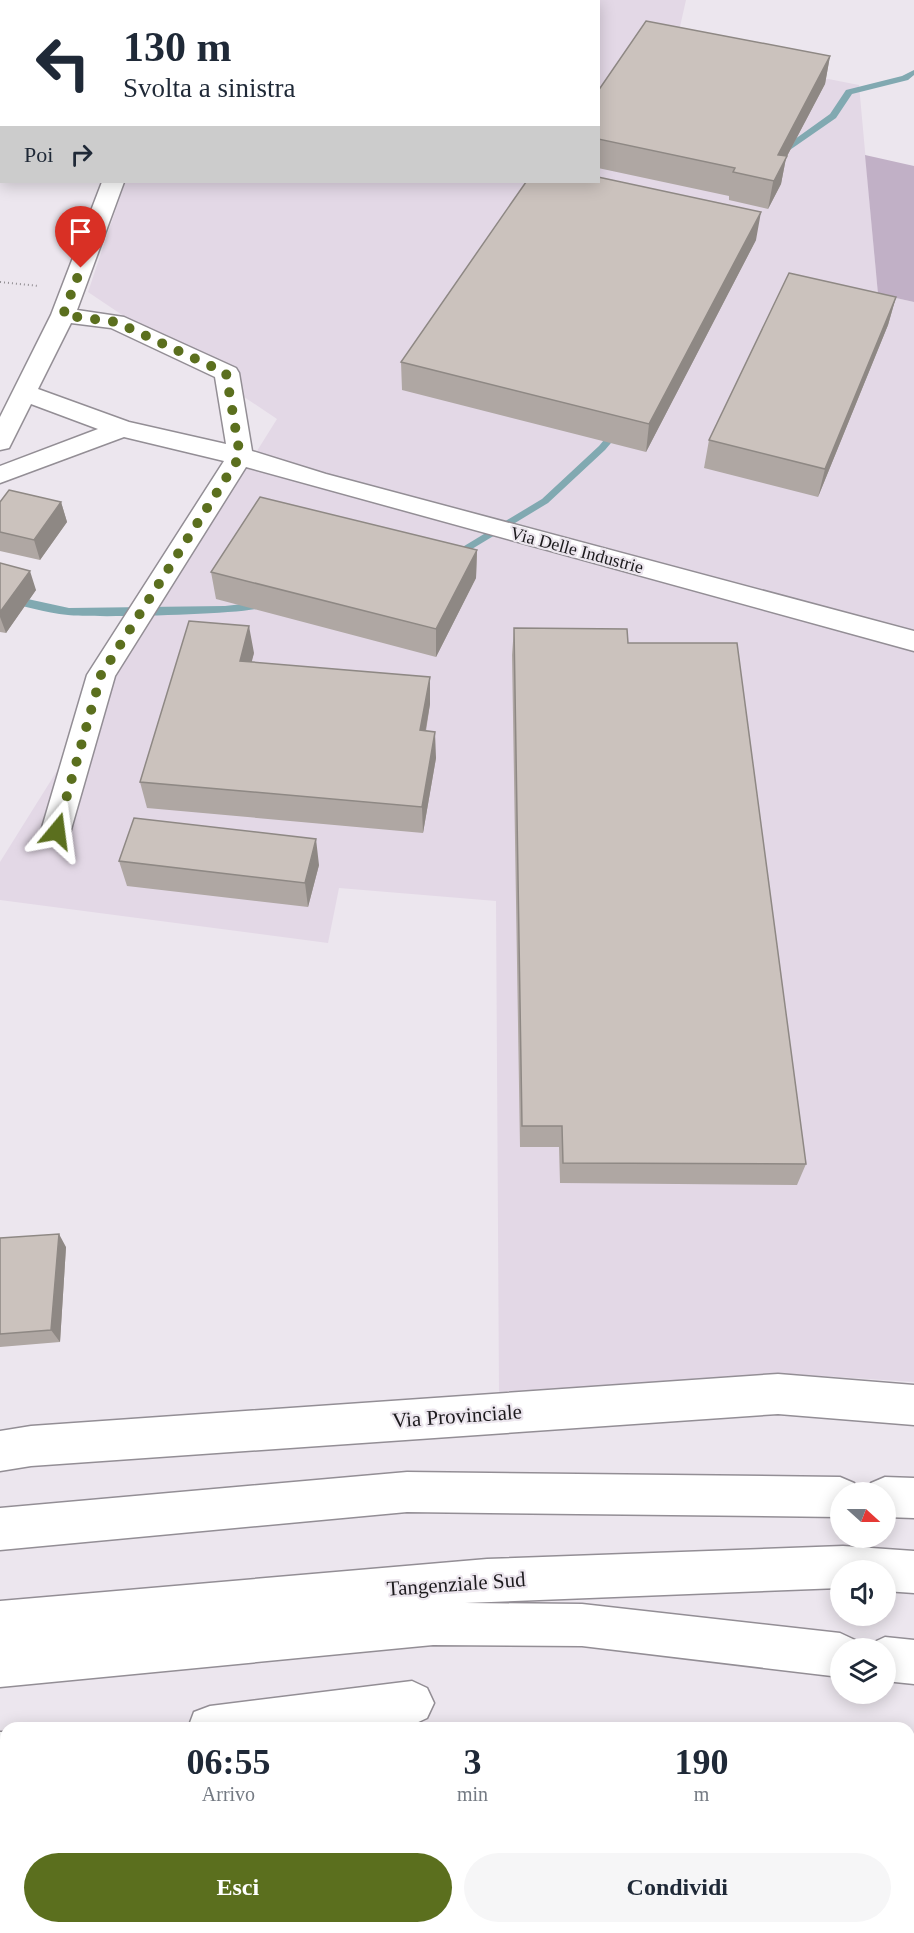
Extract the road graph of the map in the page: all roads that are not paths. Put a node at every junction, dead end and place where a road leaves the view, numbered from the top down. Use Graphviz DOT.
graph roads {
  1 [pos="113,183"];
  2 [pos="63,315"];
  3 [pos="25,393"];
  4 [pos="122,429"];
  5 [pos="0,442"];
  6 [pos="240,456"];
  7 [pos="0,475"];
  8 [pos="914,641"];
  9 [pos="57,831"];
  10 [pos="914,1404"];
  11 [pos="0,1451"];
  12 [pos="830,1497"];
  13 [pos="896,1497"];
  14 [pos="914,1498"];
  15 [pos="0,1529"];
  16 [pos="914,1572"];
  17 [pos="0,1622"];
  18 [pos="830,1654"];
  19 [pos="896,1660"];
  20 [pos="914,1662"];
  21 [pos="0,1665"];
  22 [pos="412,1702"];
  23 [pos="257,1722"];
  1 -- 2 [label="main road"];
  2 -- 3 [label="main road"];
  2 -- 6 [label="main road"];
  3 -- 4 [label="main road, Via Delle Industrie"];
  3 -- 5 [label="main road"];
  4 -- 6 [label="main road, Via Delle Industrie"];
  4 -- 7 [label="main road"];
  6 -- 8 [label="main road, Via Delle Industrie"];
  6 -- 9 [label="main road"];
  10 -- 11 [label="main road, Via Provinciale"];
  12 -- 15 [label="main road"];
  13 -- 14 [label="main road"];
  16 -- 17 [label="main road, Tangenziale Sud"];
  18 -- 21 [label="main road"];
  19 -- 20 [label="main road"];
  22 -- 23 [label="main road"];
}
